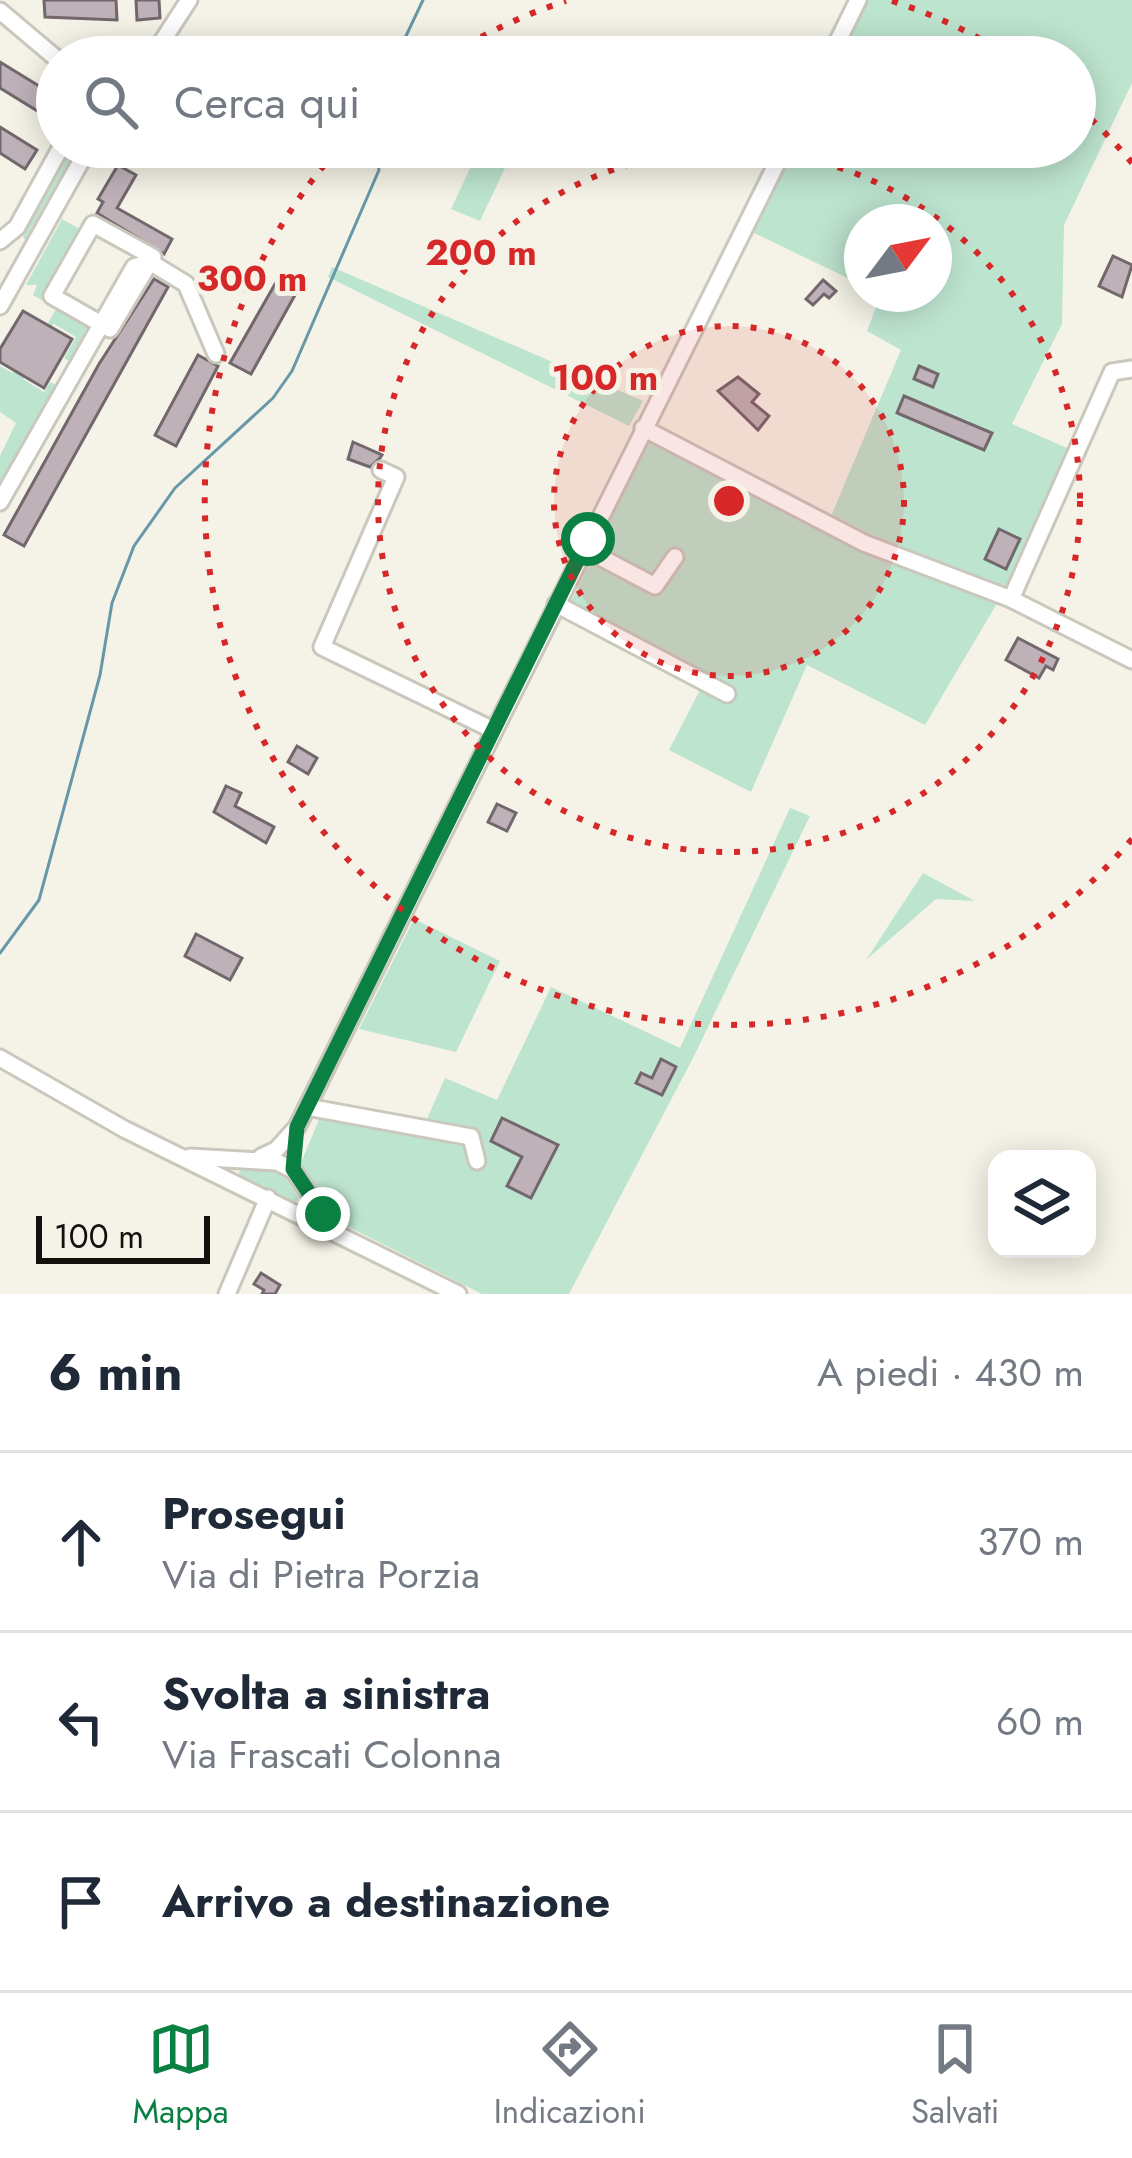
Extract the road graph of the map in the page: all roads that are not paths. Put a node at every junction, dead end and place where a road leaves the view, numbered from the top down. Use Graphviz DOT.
graph roads {
  1 [pos="189,0"];
  2 [pos="858,0"];
  3 [pos="0,11"];
  4 [pos="166,36"];
  5 [pos="840,36"];
  6 [pos="36,41"];
  7 [pos="49,168"];
  8 [pos="77,168"];
  9 [pos="774,168"];
  10 [pos="0,241"];
  11 [pos="150,262"];
  12 [pos="0,279"];
  13 [pos="1,304"];
  14 [pos="101,324"];
  15 [pos="216,354"];
  16 [pos="1132,369"];
  17 [pos="641,432"];
  18 [pos="381,470"];
  19 [pos="0,502"];
  20 [pos="586,543"];
  21 [pos="675,557"];
  22 [pos="1012,599"];
  23 [pos="556,604"];
  24 [pos="1132,659"];
  25 [pos="727,694"];
  26 [pos="494,730"];
  27 [pos="0,1058"];
  28 [pos="307,1107"];
  29 [pos="297,1127"];
  30 [pos="181,1157"];
  31 [pos="261,1157"];
  32 [pos="237,1159"];
  33 [pos="477,1161"];
  34 [pos="293,1169"];
  35 [pos="233,1182"];
  36 [pos="310,1195"];
  37 [pos="268,1198"];
  38 [pos="291,1209"];
  39 [pos="342,1236"];
  40 [pos="227,1294"];
  41 [pos="458,1294"];
  1 -- 4 [label="street"];
  2 -- 5 [label="street"];
  3 -- 6 [label="street"];
  7 -- 10 [label="street"];
  8 -- 13 [label="street"];
  9 -- 17 [label="street"];
  11 -- 14 [label="street"];
  11 -- 14 [label="street"];
  11 -- 15 [label="street"];
  12 -- 13 [label="street"];
  14 -- 19 [label="street"];
  16 -- 22 [label="street"];
  17 -- 20 [label="street"];
  17 -- 22 [label="street"];
  18 -- 26 [label="street"];
  20 -- 21 [label="street"];
  20 -- 23 [label="street"];
  22 -- 24 [label="street"];
  23 -- 25 [label="street"];
  23 -- 26 [label="street"];
  26 -- 28 [label="street"];
  27 -- 30 [label="street"];
  28 -- 29 [label="street"];
  28 -- 33 [label="street"];
  29 -- 31 [label="street"];
  29 -- 34 [label="street"];
  30 -- 32 [label="street"];
  30 -- 35 [label="street"];
  31 -- 32 [label="street"];
  31 -- 34 [label="street"];
  32 -- 35 [label="street"];
  34 -- 36 [label="street"];
  35 -- 37 [label="street"];
  36 -- 38 [label="street"];
  36 -- 39 [label="street"];
  37 -- 38 [label="street"];
  37 -- 40 [label="street"];
  38 -- 39 [label="street"];
  39 -- 41 [label="street"];
}
